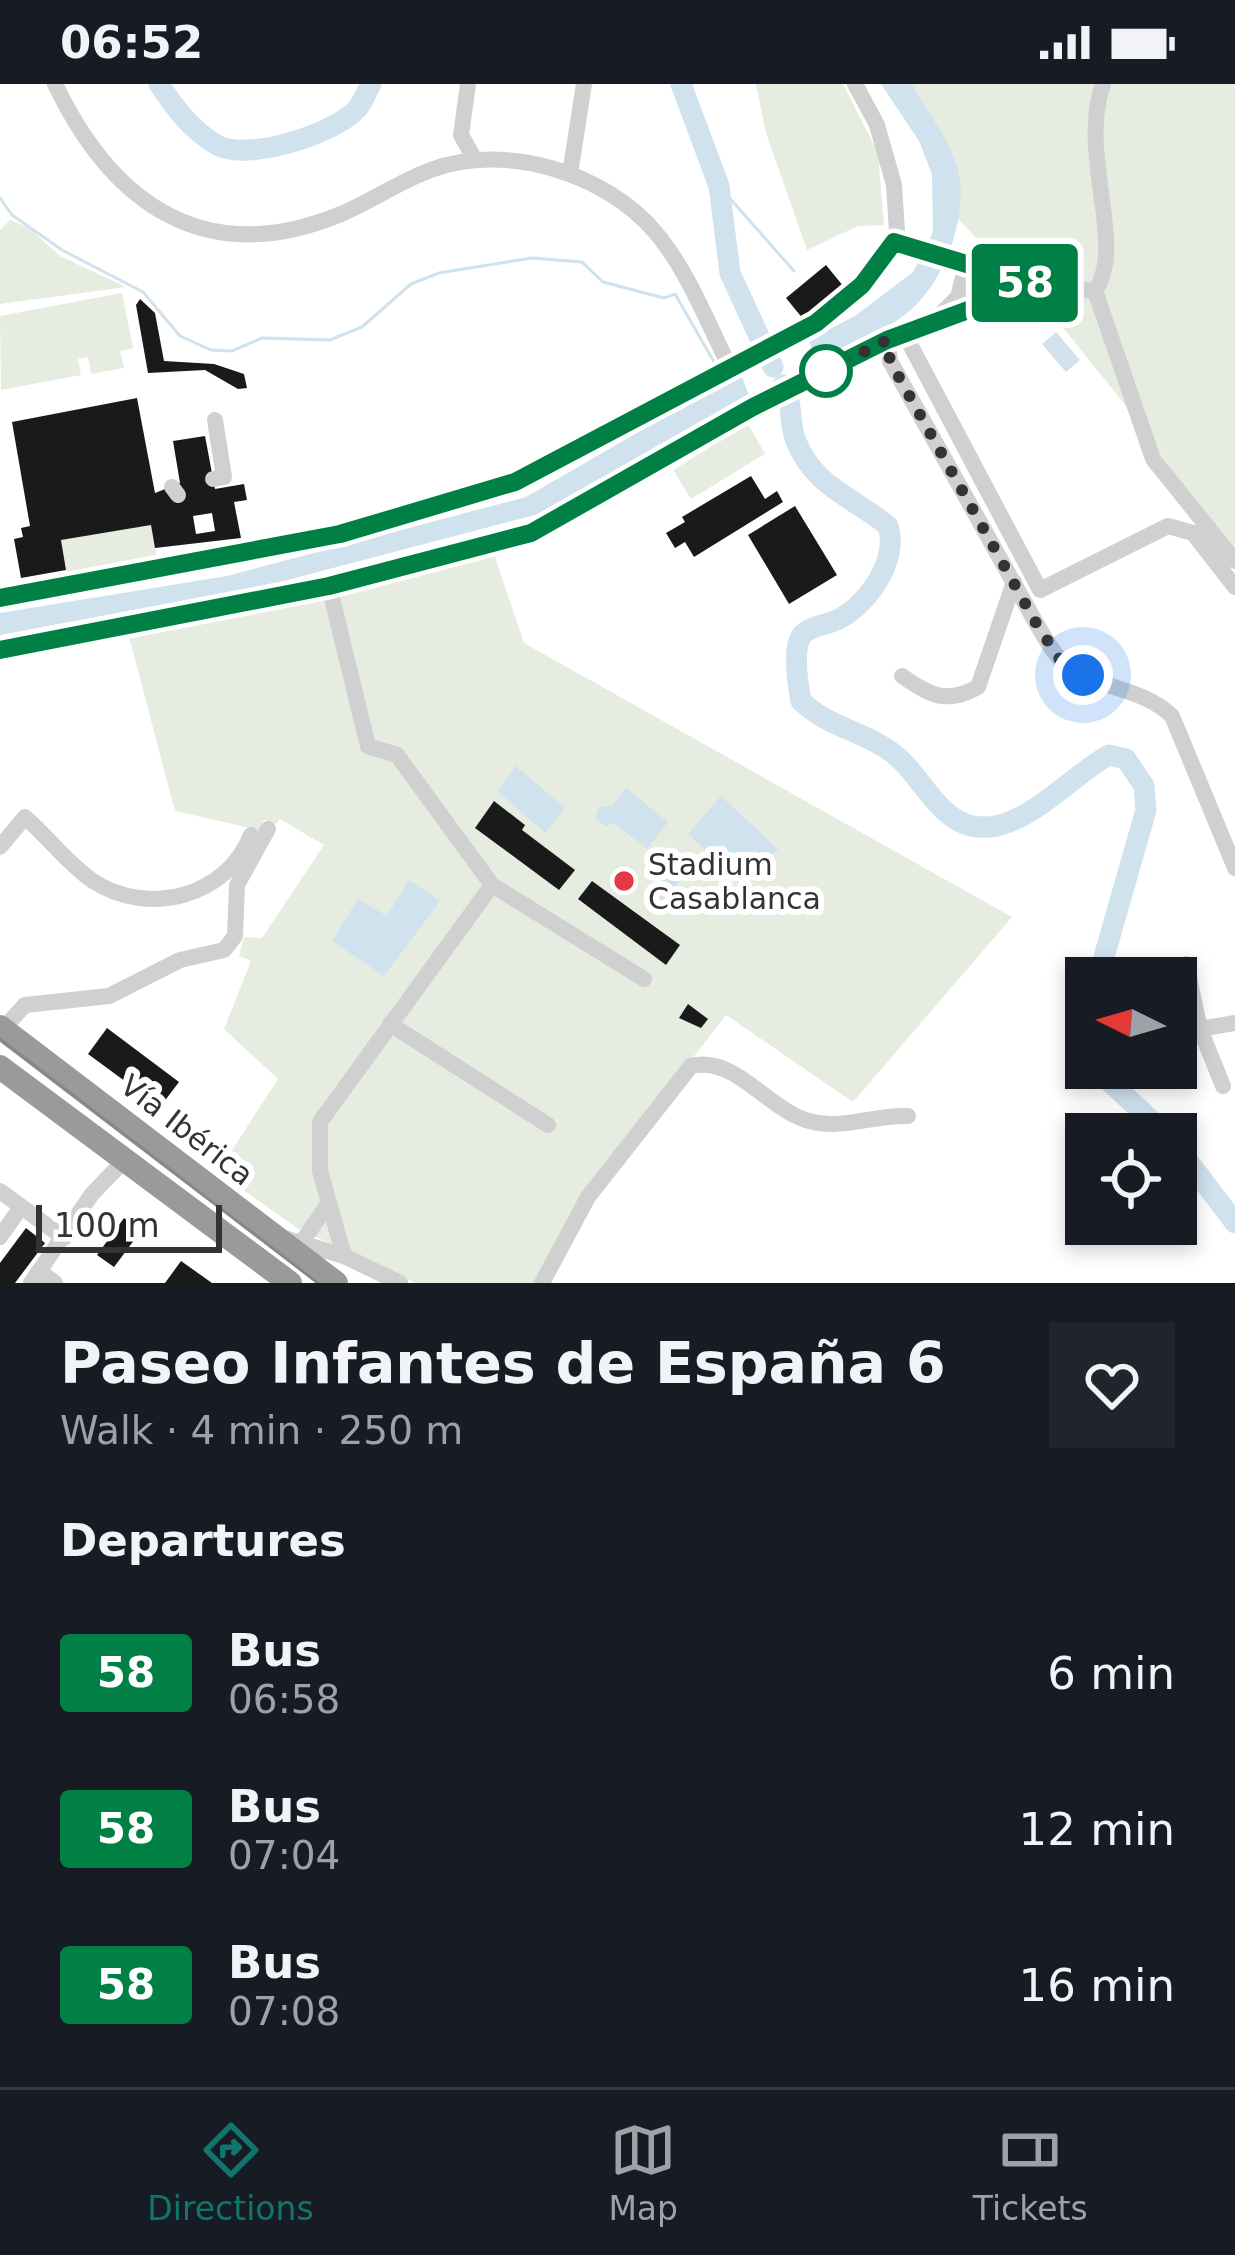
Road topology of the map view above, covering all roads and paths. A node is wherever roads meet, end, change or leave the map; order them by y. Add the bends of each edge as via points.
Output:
1 (55, 84) edge
2 (468, 84) edge
3 (584, 84) edge
4 (855, 84) edge
5 (1103, 84) edge
6 (461, 135) junction
7 (474, 158) junction
8 (454, 164) junction
9 (570, 174) junction
10 (894, 242) junction
11 (960, 263) junction
12 (1036, 285) junction
13 (1095, 291) junction
14 (927, 324) junction
15 (896, 336) junction
16 (732, 365) junction
17 (214, 420) dead end
18 (213, 478) dead end
19 (1235, 561) edge
20 (1015, 582) junction
21 (329, 586) junction
22 (1235, 587) edge
23 (0, 598) edge
24 (0, 650) edge
25 (902, 676) dead end
26 (260, 832) dead end
27 (0, 847) edge
28 (1235, 868) edge
29 (234, 878) junction
30 (492, 885) junction
31 (644, 980) dead end
32 (1197, 1015) edge
33 (1235, 1023) edge
34 (390, 1024) junction
35 (1, 1028) edge
36 (1200, 1029) junction
37 (0, 1067) edge
38 (1223, 1086) dead end
39 (908, 1116) dead end
40 (122, 1117) junction
41 (548, 1125) dead end
42 (177, 1162) junction
43 (120, 1163) junction
44 (0, 1191) edge
45 (328, 1204) junction
46 (22, 1207) junction
47 (275, 1235) junction
48 (0, 1237) edge
49 (64, 1238) junction
50 (302, 1242) junction
51 (344, 1256) junction
52 (35, 1277) edge
53 (378, 1277) edge
54 (55, 1283) edge
55 (290, 1283) edge
56 (336, 1283) edge
57 (400, 1283) edge
58 (542, 1283) edge

1 - 8 street via 101,165 146,206 213,231 278,233
2 - 6 street
3 - 9 street
4 - 10 street via 887,154
5 - 13 street via 1093,155 1108,247
6 - 7 street
6 - 8 street
7 - 8 street
7 - 9 street
9 - 16 street via 616,198 658,235
10 - 11 street
10 - 16 street via 858,290
11 - 12 street
11 - 14 street via 958,297
12 - 13 street
12 - 14 street
13 - 19 street via 1153,459
14 - 15 street
15 - 20 street via 890,361
15 - 21 street via 753,407 543,529
15 - 22 street via 1040,590 1168,526 1193,533
16 - 23 street via 478,496 289,545
17 - 18 street via 224,477
20 - 25 street via 978,687 955,700
20 - 28 street via 1061,661 1154,698 1172,716
21 - 24 street
21 - 30 street via 368,746 398,754
26 - 29 street
27 - 29 street via 25,818 95,883 141,898
29 - 35 street via 235,936 224,950 180,960 110,996 26,1005
30 - 31 street
30 - 34 street
32 - 36 street
33 - 36 street
34 - 41 street
34 - 45 street via 320,1122 317,1155
35 - 40 highway, Vía Ibérica
36 - 38 street
37 - 43 highway, Vía Ibérica
39 - 58 street via 849,1125 800,1119 723,1068 692,1066 588,1197
40 - 42 highway, Vía Ibérica
40 - 43 street
42 - 43 street via 140,1149
42 - 47 highway, Vía Ibérica
43 - 49 street
43 - 55 highway, Vía Ibérica
44 - 46 street
45 - 50 street
45 - 51 street
46 - 48 street
46 - 49 street
47 - 50 street
47 - 56 highway, Vía Ibérica
49 - 52 street
50 - 51 street
51 - 53 street
52 - 54 street
53 - 57 street

